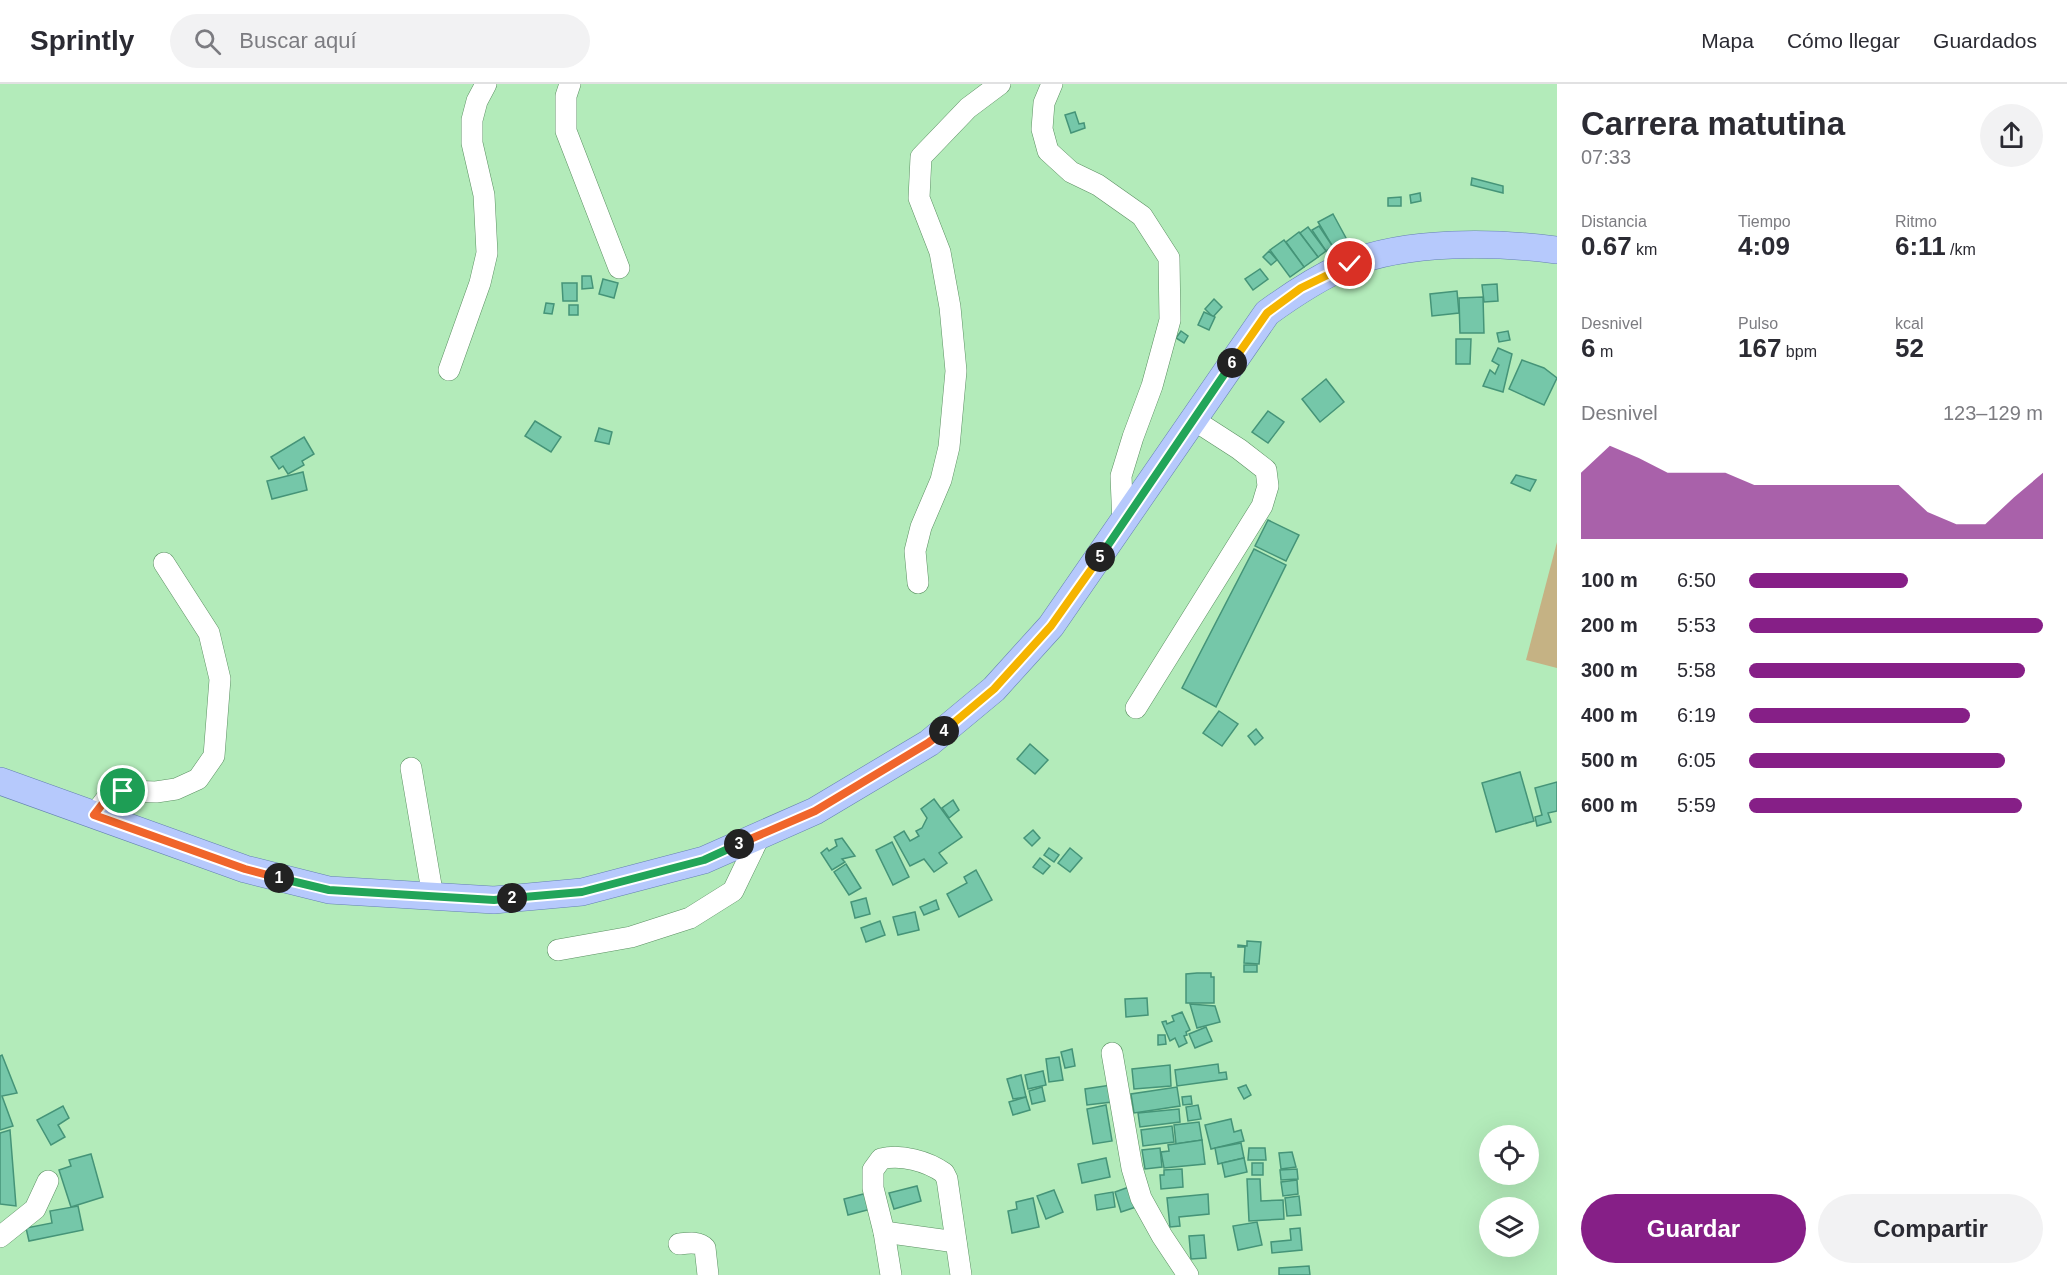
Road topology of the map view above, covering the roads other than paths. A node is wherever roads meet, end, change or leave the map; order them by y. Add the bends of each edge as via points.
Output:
1 (486, 84) edge
2 (570, 84) edge
3 (1000, 84) edge
4 (1052, 84) edge
5 (1556, 248) edge
6 (619, 268) dead end
7 (449, 370) dead end
8 (1194, 420) junction
9 (1123, 524) junction
10 (164, 563) dead end
11 (918, 583) dead end
12 (1136, 708) dead end
13 (411, 768) dead end
14 (0, 781) edge
15 (94, 815) junction
16 (760, 835) junction
17 (433, 897) junction
18 (558, 950) dead end
19 (1112, 1053) dead end
20 (48, 1181) dead end
21 (884, 1232) junction
22 (0, 1238) edge
23 (956, 1242) junction
24 (680, 1244) dead end
25 (708, 1275) edge
26 (891, 1275) edge
27 (961, 1275) edge
28 (1188, 1275) edge

1 - 7 street via 472,120 472,143 484,195 487,253
2 - 6 street via 566,131
3 - 11 street via 968,108 921,157 919,198 940,252 956,371 949,447 915,551
4 - 9 street via 1044,103 1042,129 1048,151 1071,172 1098,185 1142,216 1169,258 1170,320 1121,476
5 - 8 main road via 1458,245 1399,250 1350,264 1301,288 1267,313
8 - 9 main road
8 - 12 street via 1266,470 1268,486 1262,506
9 - 16 main road via 1051,626 994,689 928,743 815,811
10 - 15 street via 208,633 220,679 214,756 198,779 176,789 123,791 107,798
13 - 17 street
14 - 15 main road
15 - 17 main road via 245,869 329,890
16 - 17 main road via 704,860 582,892 494,900
16 - 18 street via 733,891 690,918 631,937
19 - 28 street via 1141,1198
20 - 22 street via 35,1209
21 - 23 street
21 - 23 street via 873,1188 873,1170 881,1159 894,1157 929,1165 944,1173
21 - 26 street
23 - 27 street
24 - 25 street via 696,1243 705,1248

